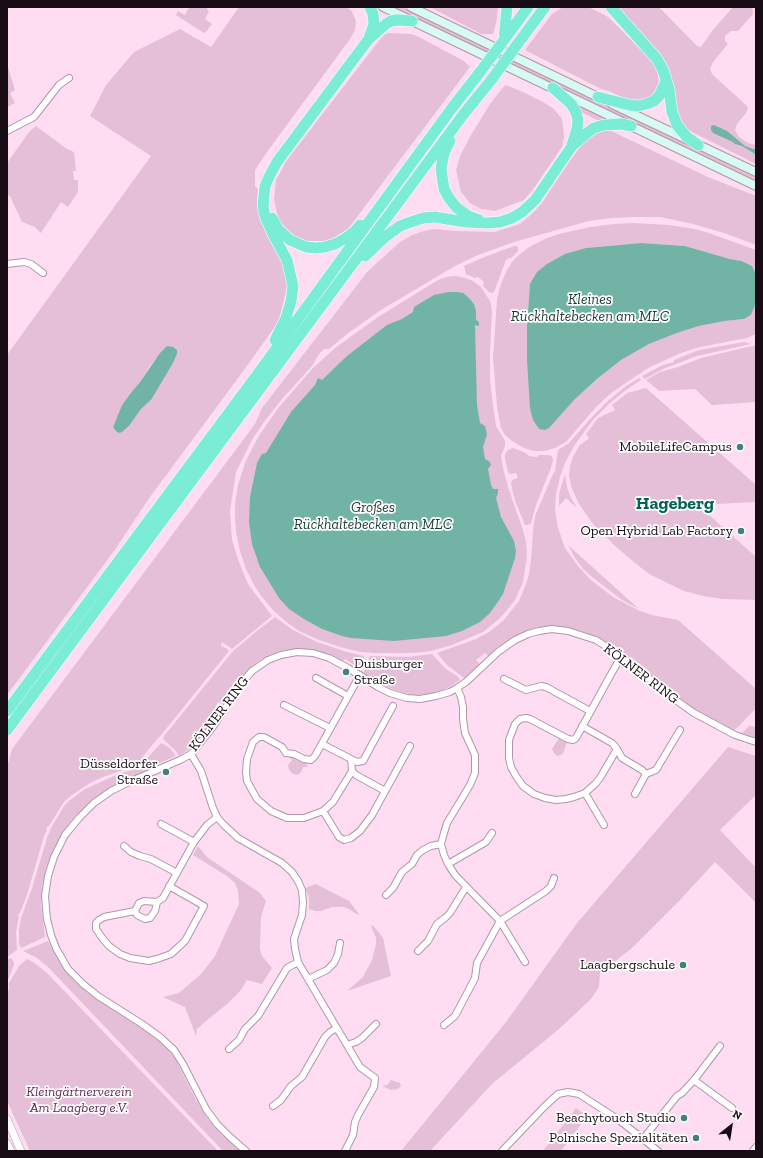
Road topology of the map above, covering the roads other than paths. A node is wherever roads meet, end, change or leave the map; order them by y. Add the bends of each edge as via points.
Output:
1 (370, 7) edge
2 (383, 7) edge
3 (411, 7) edge
4 (507, 7) edge
5 (528, 7) edge
6 (544, 7) edge
7 (552, 7) edge
8 (611, 8) edge
9 (412, 21) junction
10 (525, 33) junction
11 (368, 40) junction
12 (504, 40) junction
13 (69, 78) dead end
14 (666, 81) junction
15 (553, 88) junction
16 (598, 97) junction
17 (463, 116) junction
18 (631, 126) junction
19 (7, 131) edge
20 (698, 145) junction
21 (572, 146) junction
22 (756, 172) edge
23 (270, 175) junction
24 (756, 186) edge
25 (386, 197) junction
26 (487, 224) junction
27 (7, 264) edge
28 (43, 273) dead end
29 (335, 288) junction
30 (254, 379) junction
31 (621, 657) junction
32 (360, 675) junction
33 (316, 678) dead end
34 (504, 679) dead end
35 (457, 688) junction
36 (348, 696) junction
37 (284, 705) dead end
38 (393, 706) dead end
39 (7, 711) edge
40 (590, 712) junction
41 (19, 713) junction
42 (582, 726) junction
43 (330, 728) junction
44 (7, 730) edge
45 (680, 730) dead end
46 (7, 739) edge
47 (756, 742) edge
48 (322, 744) junction
49 (410, 746) dead end
50 (617, 749) junction
51 (191, 754) junction
52 (350, 759) junction
53 (352, 770) junction
54 (646, 774) junction
55 (385, 791) junction
56 (584, 793) junction
57 (635, 794) dead end
58 (323, 811) junction
59 (217, 817) junction
60 (161, 824) dead end
61 (604, 826) dead end
62 (492, 833) dead end
63 (194, 842) junction
64 (441, 844) junction
65 (124, 846) dead end
66 (448, 864) junction
67 (177, 873) junction
68 (554, 878) dead end
69 (169, 886) junction
70 (466, 887) junction
71 (386, 895) dead end
72 (157, 902) junction
73 (135, 911) junction
74 (500, 921) junction
75 (340, 943) dead end
76 (418, 951) dead end
77 (298, 962) junction
78 (525, 962) dead end
79 (308, 979) junction
80 (376, 1024) dead end
81 (444, 1025) dead end
82 (337, 1028) junction
83 (347, 1045) junction
84 (720, 1046) dead end
85 (229, 1048) dead end
86 (694, 1080) junction
87 (273, 1106) dead end
88 (732, 1108) dead end
89 (7, 1119) edge
90 (643, 1138) junction
91 (7, 1143) edge
92 (756, 1147) edge
93 (11, 1151) edge
94 (21, 1151) edge
95 (246, 1151) edge
96 (345, 1151) edge
97 (502, 1151) edge
98 (658, 1151) edge
99 (753, 1151) edge

1 - 11 highway via 374,24
2 - 9 main road
3 - 16 main road
4 - 12 highway
5 - 12 highway
6 - 10 highway
7 - 10 highway via 533,29
8 - 14 highway via 657,59 664,70
9 - 11 highway via 391,21
9 - 15 main road
10 - 17 highway, bridge
11 - 23 highway
12 - 25 highway, bridge
13 - 19 street via 59,85 34,117
14 - 16 highway via 654,101 638,106
14 - 20 highway via 677,125
15 - 18 main road
15 - 21 highway via 576,112 578,121
16 - 20 main road
17 - 26 highway via 444,153 441,169 444,189 456,207 468,216
17 - 29 highway
18 - 21 highway via 621,124 594,128
18 - 24 main road
20 - 22 main road
21 - 26 highway via 535,200 522,212 512,218
23 - 25 highway via 268,199 274,222 290,240 306,247 325,247 346,238 355,232
23 - 30 highway via 265,186 263,206 268,224 287,260 292,293 282,327
25 - 30 highway
26 - 29 highway via 423,218 400,226 385,237
27 - 28 street via 24,262
29 - 41 highway
30 - 39 highway
31 - 35 street, KÖLNER RING via 596,640 573,632 552,629 539,631 515,640
31 - 40 street
31 - 47 street, KÖLNER RING via 694,713 735,735
32 - 35 street, KÖLNER RING via 378,687 407,698 436,696
32 - 36 street
32 - 51 street, KÖLNER RING via 329,658 313,653 281,654 268,660 252,671 242,683
33 - 36 street
34 - 40 street via 526,690 546,687
35 - 64 street via 463,707 466,733 475,755 475,773 447,823
36 - 43 street
37 - 43 street
38 - 52 street via 363,761
40 - 42 street
41 - 44 highway
41 - 46 highway
42 - 50 street via 612,742
42 - 56 street via 576,738 572,740 523,718 515,724 509,740 509,758 516,776 523,786 534,794 556,800 574,798
43 - 48 street
45 - 54 street via 656,770
48 - 52 street
48 - 58 street via 311,760 286,753 282,747 259,737 248,752 246,765 247,781 253,793 271,811 287,818 304,818
49 - 55 street
50 - 54 street via 622,758
50 - 56 street via 600,778
51 - 59 street via 201,771
51 - 95 street, KÖLNER RING via 111,791 94,803 65,835 48,876 45,896 47,919 56,948 68,969 93,992 142,1024 174,1050 206,1109 217,1124
52 - 53 street
53 - 55 street via 356,775
53 - 58 street via 333,802
54 - 57 street
55 - 58 street via 366,823 351,838 344,840 339,837
56 - 61 street
59 - 63 street via 207,824
59 - 77 street via 238,838 282,863 298,881 303,902 302,915 294,939
60 - 63 street
62 - 66 street via 486,842
63 - 67 street
64 - 66 street
64 - 71 street via 423,850 402,872 394,888
65 - 67 street via 131,852
66 - 70 street
67 - 69 street
68 - 74 street via 546,891
69 - 72 street via 163,898
69 - 73 street via 204,906 185,941 171,954 149,961 130,958 109,946 96,929 96,923 104,917
70 - 74 street
70 - 76 street via 450,913 437,924 428,941
72 - 73 street via 139,903
72 - 73 street via 150,918 140,918
74 - 78 street
74 - 81 street via 477,962 475,978 455,1016
75 - 79 street via 334,963
77 - 79 street
77 - 85 street via 287,968 258,1016 245,1029 239,1040
79 - 82 street
80 - 83 street via 362,1038
82 - 83 street
82 - 87 street via 325,1037 302,1077
83 - 96 street via 360,1067 375,1078 374,1087 358,1115 353,1135
84 - 86 street
86 - 88 street
86 - 90 street via 677,1096
89 - 94 street
90 - 97 street via 579,1094 568,1092 558,1094
90 - 98 street
91 - 93 street
92 - 99 street

